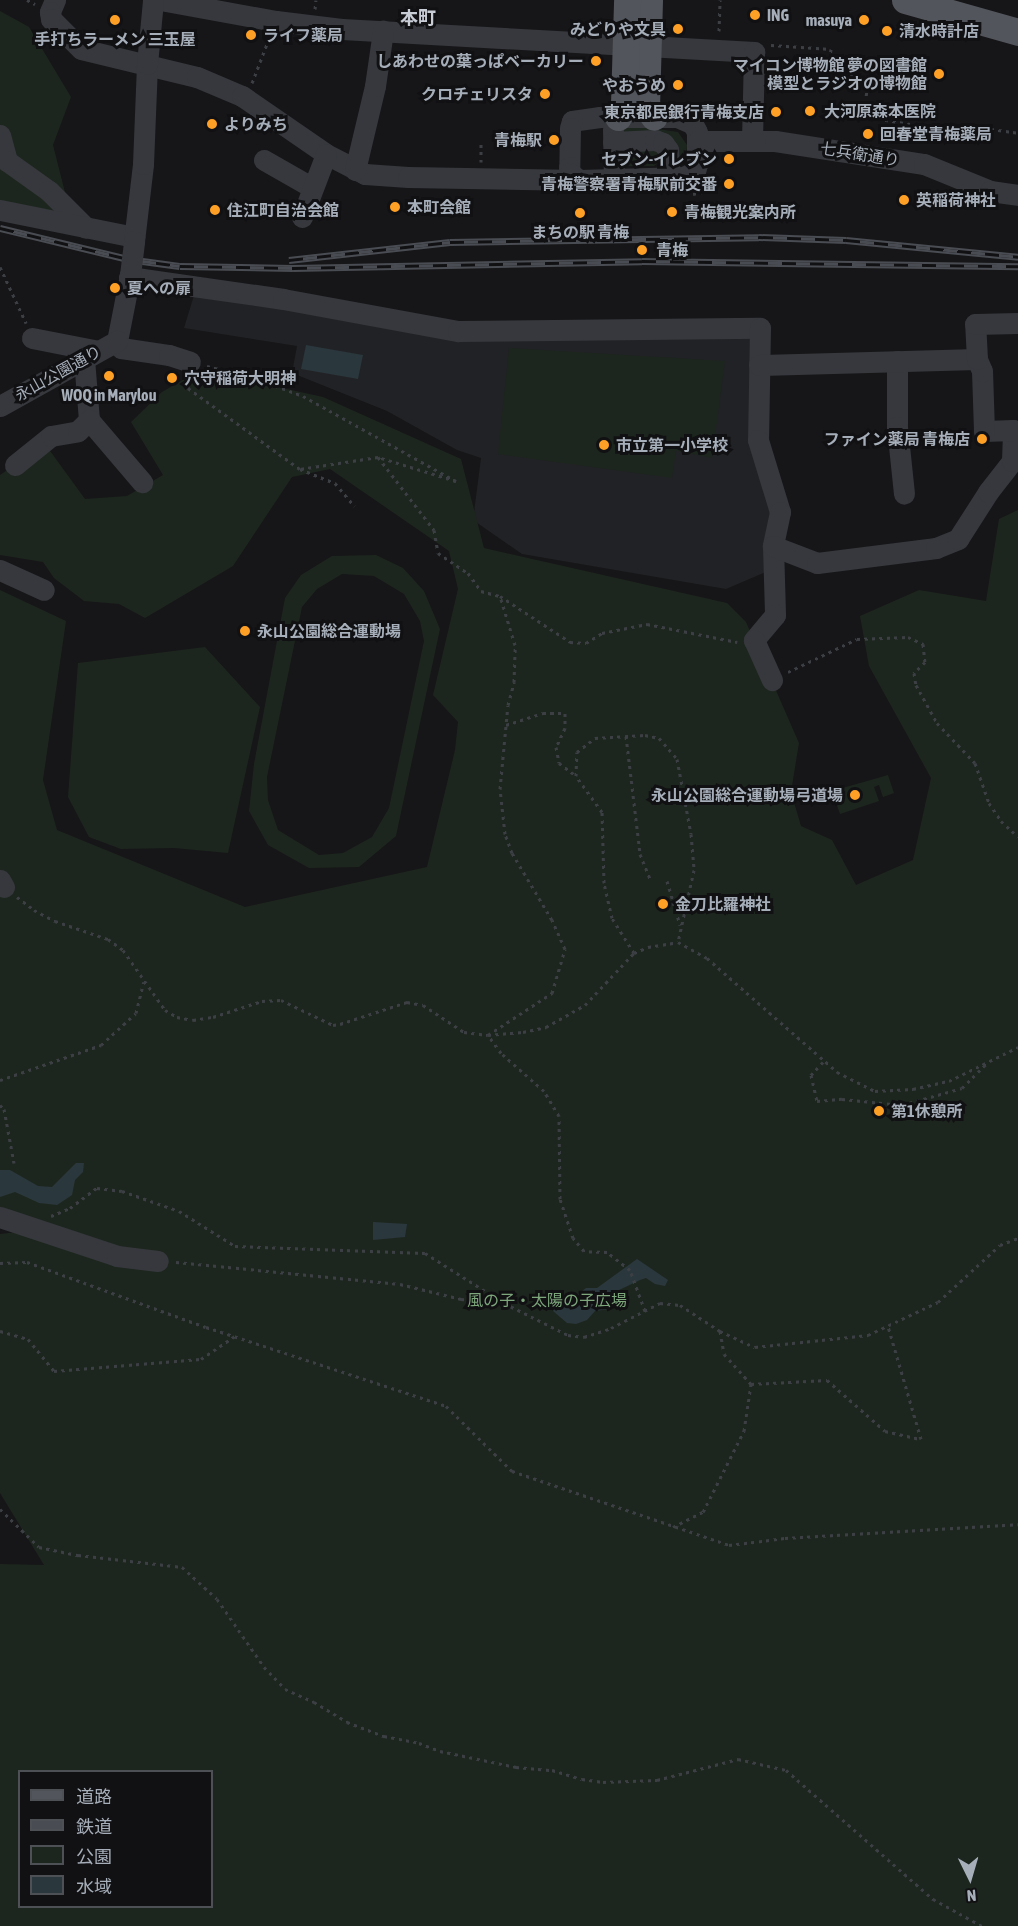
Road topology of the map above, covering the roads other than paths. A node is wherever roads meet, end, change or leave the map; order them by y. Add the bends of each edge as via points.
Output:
1 (54, 0) edge
2 (153, 0) edge
3 (160, 0) edge
4 (627, 0) edge
5 (650, 0) edge
6 (908, 0) edge
7 (383, 31) junction
8 (1018, 32) edge
9 (637, 47) junction
10 (147, 64) junction
11 (654, 117) junction
12 (615, 130) junction
13 (0, 135) edge
14 (698, 141) junction
15 (752, 141) junction
16 (326, 154) junction
17 (264, 160) dead end
18 (355, 170) junction
19 (670, 178) junction
20 (614, 179) junction
21 (579, 180) junction
22 (313, 188) junction
23 (1018, 195) edge
24 (0, 210) edge
25 (302, 217) dead end
26 (86, 228) junction
27 (134, 239) junction
28 (130, 276) junction
29 (1018, 323) edge
30 (32, 339) road end
31 (117, 341) junction
32 (91, 355) junction
33 (977, 359) junction
34 (190, 362) road end
35 (897, 362) junction
36 (759, 365) junction
37 (0, 406) edge
38 (89, 420) junction
39 (1015, 461) edge
40 (15, 465) dead end
41 (142, 482) dead end
42 (904, 494) dead end
43 (773, 546) junction
44 (0, 570) edge
45 (44, 590) dead end
46 (772, 680) road end
47 (0, 1217) edge
48 (158, 1261) road end

1 - 10 street via 51,19 81,49
2 - 10 street
3 - 7 street via 276,21
4 - 9 main road
5 - 9 main road
6 - 8 main road
7 - 9 street
7 - 18 street via 375,86
9 - 11 main road via 646,105
9 - 12 main road
9 - 15 street via 754,52
10 - 16 street via 196,77 246,99
10 - 27 street via 143,164
11 - 12 street
11 - 14 street via 677,117 693,124
12 - 19 street via 663,143 668,150
12 - 20 street
12 - 21 street via 580,117 572,121 569,167
13 - 26 street via 7,161 49,191
14 - 15 street, 七兵衛通り
14 - 19 street via 694,171
15 - 23 street, 七兵衛通り via 775,141 924,164 990,191
16 - 18 street
16 - 22 street
17 - 22 street
18 - 21 street via 398,177
19 - 20 street
20 - 21 street
22 - 25 street
24 - 26 street
26 - 27 street
27 - 28 street, bridge
28 - 31 street
28 - 36 street via 458,331 760,328
29 - 33 street via 975,324
30 - 32 street
31 - 32 street, 永山公園通り
31 - 34 street via 121,348
32 - 37 street, 永山公園通り
32 - 38 street
33 - 35 street
33 - 39 street via 982,371 984,431 1013,430
35 - 36 street
35 - 42 street via 897,427
36 - 43 street via 758,440 780,512
38 - 40 street via 78,431 51,436
38 - 41 street
39 - 43 street via 988,492 958,540 946,546 818,563
43 - 46 street via 775,615 754,640
44 - 45 street
47 - 48 street via 79,1246

